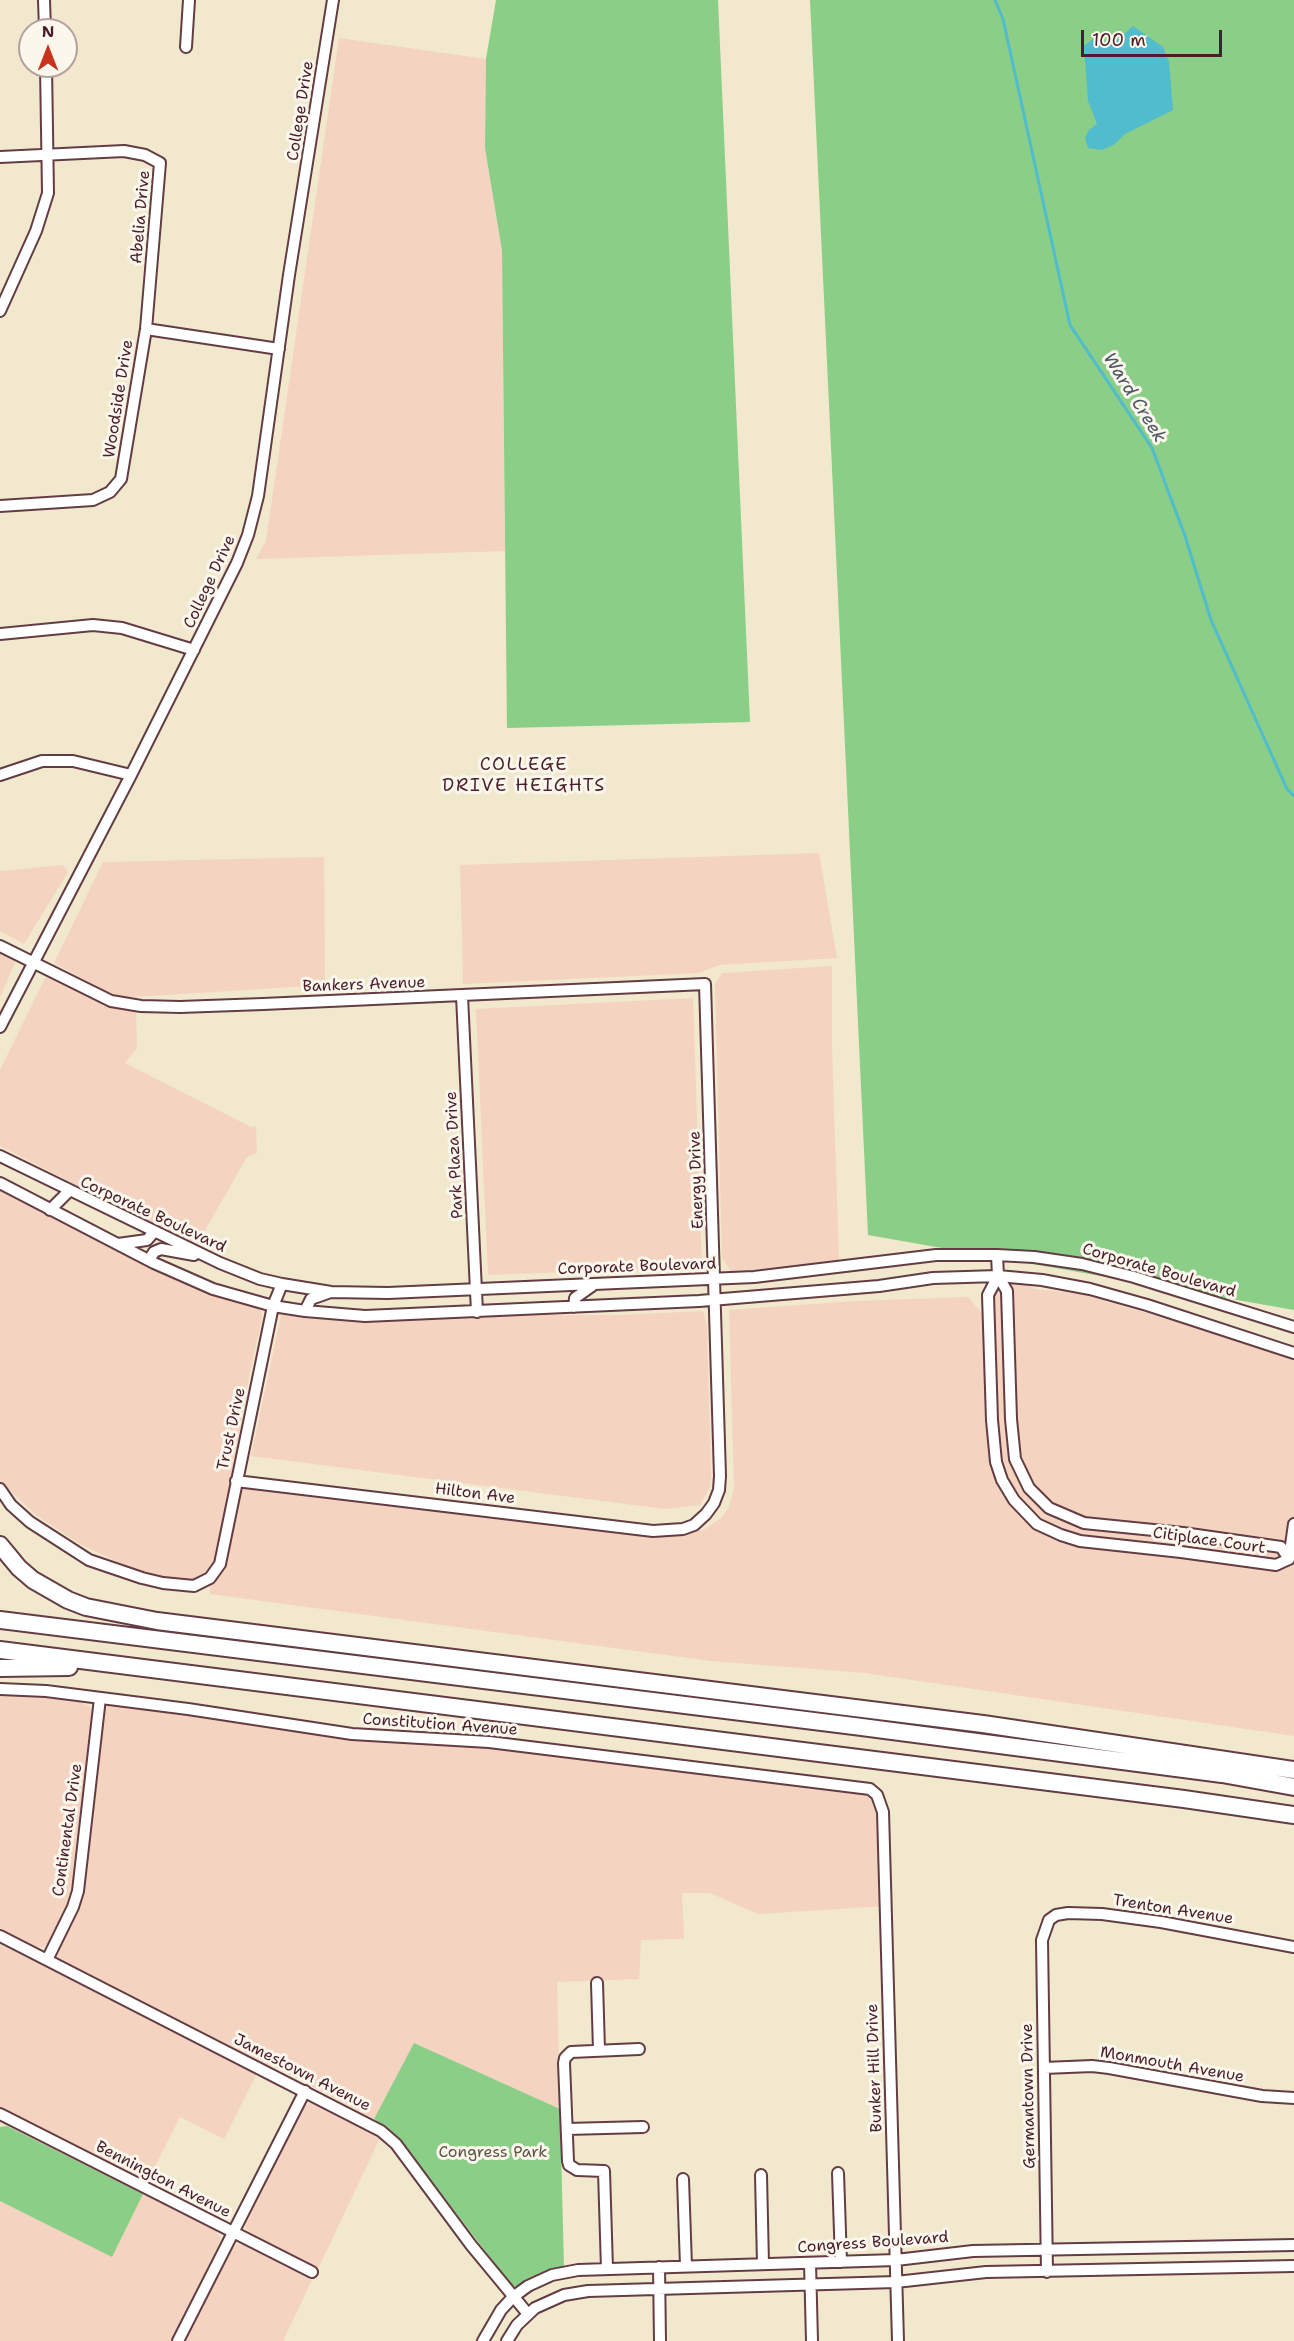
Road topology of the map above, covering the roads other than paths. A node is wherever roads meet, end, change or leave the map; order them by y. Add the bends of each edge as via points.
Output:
1 (44, 0) edge
2 (189, 0) edge
3 (333, 0) edge
4 (45, 18) edge
5 (186, 48) dead end
6 (46, 78) edge
7 (49, 153) junction
8 (0, 157) edge
9 (0, 311) edge
10 (146, 329) junction
11 (279, 349) junction
12 (0, 506) edge
13 (0, 634) edge
14 (194, 650) junction
15 (0, 775) edge
16 (131, 776) junction
17 (0, 946) edge
18 (33, 962) junction
19 (705, 984) joint
20 (462, 996) junction
21 (0, 1027) edge
22 (0, 1156) edge
23 (0, 1183) edge
24 (69, 1191) junction
25 (50, 1210) junction
26 (154, 1232) junction
27 (118, 1245) junction
28 (997, 1255) junction
29 (203, 1256) junction
30 (149, 1260) junction
31 (998, 1276) junction
32 (715, 1279) junction
33 (282, 1284) junction
34 (594, 1284) junction
35 (476, 1289) junction
36 (331, 1292) junction
37 (716, 1300) junction
38 (273, 1306) junction
39 (574, 1307) junction
40 (305, 1311) junction
41 (477, 1312) junction
42 (1294, 1327) edge
43 (1294, 1353) edge
44 (1010, 1382) junction
45 (991, 1383) junction
46 (1022, 1477) junction
47 (236, 1481) junction
48 (1006, 1487) junction
49 (0, 1489) edge
50 (706, 1514) joint
51 (1077, 1520) junction
52 (1294, 1524) edge
53 (1183, 1533) junction
54 (1072, 1539) junction
55 (0, 1545) edge
56 (1181, 1552) junction
57 (1289, 1558) junction
58 (0, 1620) edge
59 (0, 1650) edge
60 (123, 1665) junction
61 (0, 1668) edge
62 (0, 1689) edge
63 (100, 1698) junction
64 (1294, 1770) edge
65 (1294, 1787) edge
66 (877, 1795) joint
67 (1294, 1815) edge
68 (1049, 1920) joint
69 (0, 1936) edge
70 (1294, 1947) edge
71 (47, 1960) junction
72 (597, 1983) dead end
73 (639, 2049) dead end
74 (599, 2050) junction
75 (1044, 2068) junction
76 (305, 2091) junction
77 (1294, 2098) edge
78 (0, 2114) edge
79 (643, 2127) dead end
80 (567, 2129) junction
81 (838, 2173) dead end
82 (761, 2175) dead end
83 (682, 2179) dead end
84 (233, 2232) junction
85 (1294, 2245) edge
86 (1223, 2247) junction
87 (1047, 2250) junction
88 (896, 2260) junction
89 (841, 2262) junction
90 (810, 2263) junction
91 (763, 2264) junction
92 (686, 2266) junction
93 (1294, 2266) edge
94 (659, 2267) junction
95 (1224, 2268) junction
96 (607, 2269) junction
97 (312, 2272) dead end
98 (1047, 2272) junction
99 (896, 2282) junction
100 (811, 2285) junction
101 (661, 2289) junction
102 (513, 2297) junction
103 (528, 2314) junction
104 (178, 2341) edge
105 (483, 2341) edge
106 (507, 2341) edge
107 (660, 2341) edge
108 (812, 2341) edge
109 (898, 2341) edge

1 - 4 street
2 - 5 street
3 - 11 street, College Drive
6 - 7 street
7 - 8 street, Abelia Drive
7 - 9 street via 48,193 36,231
7 - 10 street, Abelia Drive via 124,151 160,163
10 - 11 street, Woodside Drive
10 - 12 street, Woodside Drive via 121,479 110,492 93,500
11 - 14 street, College Drive via 258,496 248,535
13 - 14 street via 93,625 122,628
14 - 16 street, College Drive
15 - 16 street via 42,761 73,761
16 - 18 street, College Drive
17 - 18 street, Bankers Avenue
18 - 20 street, Bankers Avenue via 111,1001 141,1006
18 - 21 street, College Drive
19 - 20 street, Bankers Avenue
19 - 32 street, Energy Drive
20 - 35 street, Park Plaza Drive
22 - 24 street, Corporate Boulevard
23 - 25 street
24 - 25 street
24 - 26 street, Corporate Boulevard
25 - 27 street
26 - 27 street via 147,1240
26 - 29 street, Corporate Boulevard
27 - 30 street
28 - 31 street, Citiplace Court
28 - 32 street, Corporate Boulevard via 936,1256
28 - 42 street, Corporate Boulevard via 1092,1266
29 - 30 street via 161,1249
29 - 33 street, Corporate Boulevard
30 - 38 street via 213,1289
31 - 37 street via 933,1278
31 - 43 street via 1090,1288
31 - 44 street, Citiplace Court via 1007,1291
31 - 45 street, Citiplace Court via 988,1295
32 - 34 street, Corporate Boulevard
32 - 37 street, Energy Drive
33 - 36 street, Corporate Boulevard
33 - 38 street, Trust Drive
34 - 35 street, Corporate Boulevard
34 - 39 street via 575,1298
35 - 36 street, Corporate Boulevard
35 - 41 street, Park Plaza Drive
36 - 40 street via 311,1299
37 - 39 street
37 - 50 street, Energy Drive via 720,1476 719,1490
38 - 40 street
38 - 47 street, Trust Drive
39 - 41 street
40 - 41 street via 365,1316
44 - 45 street
44 - 46 street, Citiplace Court via 1015,1459
45 - 48 street, Citiplace Court via 996,1462
46 - 48 street
46 - 51 street, Citiplace Court via 1048,1508
47 - 49 street, Trust Drive via 220,1564 210,1578 194,1586 142,1578 89,1560 30,1522
47 - 50 street, Hilton Ave via 653,1530 683,1529
48 - 54 street, Citiplace Court via 1037,1524
51 - 53 street, Citiplace Court
51 - 54 street
52 - 57 street
53 - 56 street
53 - 57 street, Citiplace Court via 1281,1547
54 - 56 street, Citiplace Court
55 - 64 highway via 33,1580 68,1600 157,1621 983,1724
56 - 57 street, Citiplace Court via 1276,1565
58 - 65 highway via 866,1728 1222,1774
59 - 60 highway
60 - 61 highway
60 - 67 highway
62 - 63 street, Constitution Avenue
63 - 66 street, Constitution Avenue via 352,1734 489,1742 858,1786
63 - 71 street, Continental Drive via 79,1889
66 - 88 street, Bunker Hill Drive via 883,1812
68 - 70 street, Trenton Avenue via 1068,1913 1102,1914
68 - 75 street, Germantown Drive via 1042,1940
69 - 71 street, Jamestown Avenue
71 - 76 street, Jamestown Avenue
72 - 74 street
73 - 74 street
74 - 80 street via 571,2052 565,2058
75 - 77 street, Monmouth Avenue via 1109,2068 1262,2096
75 - 87 street, Germantown Drive
76 - 84 street
76 - 102 street, Jamestown Avenue via 373,2125 391,2139
78 - 84 street, Bennington Avenue
79 - 80 street
80 - 96 street via 569,2165 577,2170 604,2171
81 - 89 street
82 - 91 street
83 - 92 street
84 - 97 street, Bennington Avenue
84 - 104 street
85 - 86 street, Congress Boulevard
86 - 87 street, Congress Boulevard
86 - 95 street
87 - 88 street, Congress Boulevard via 973,2251
87 - 98 street, Germantown Drive
88 - 89 street, Congress Boulevard
88 - 99 street, Bunker Hill Drive
89 - 90 street, Congress Boulevard
90 - 91 street, Congress Boulevard
90 - 100 street
91 - 92 street, Congress Boulevard
92 - 94 street, Congress Boulevard
93 - 95 street
94 - 96 street, Congress Boulevard
94 - 101 street
95 - 98 street
96 - 102 street, Congress Boulevard via 552,2275
98 - 99 street via 986,2272
99 - 100 street
99 - 109 street, Bunker Hill Drive
100 - 101 street
100 - 108 street
101 - 103 street via 574,2292 545,2302
101 - 107 street
102 - 103 street, Jamestown Avenue
102 - 105 street, Congress Boulevard
103 - 106 street

